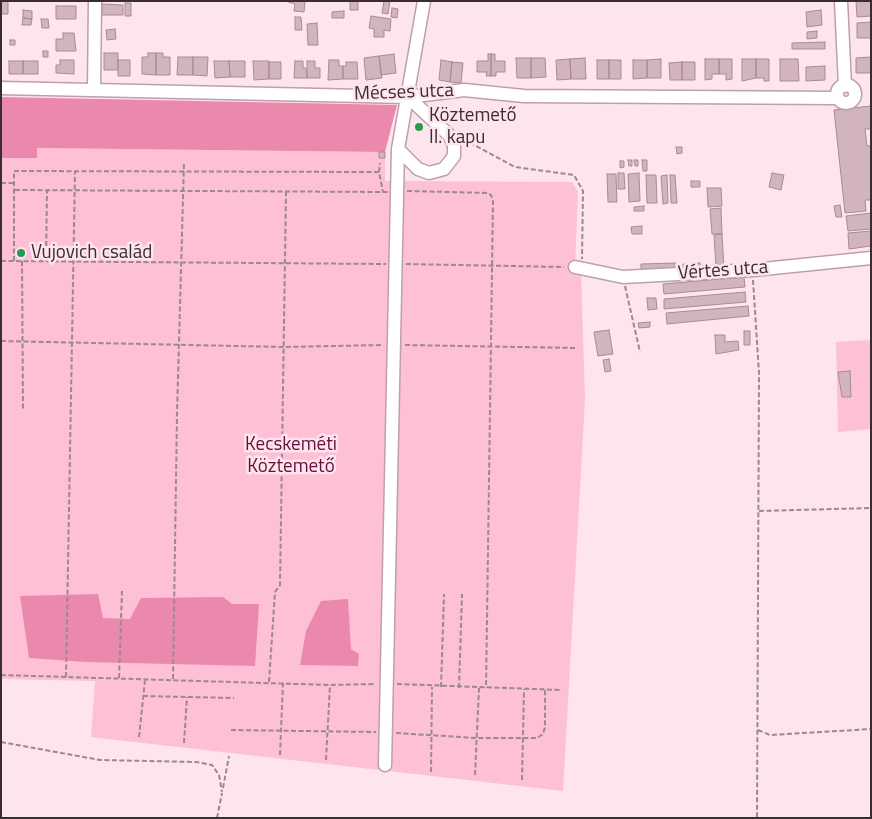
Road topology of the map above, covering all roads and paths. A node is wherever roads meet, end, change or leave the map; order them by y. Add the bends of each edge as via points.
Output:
1 (95, 1) edge
2 (424, 1) edge
3 (841, 1) edge
4 (1, 88) edge
5 (94, 89) junction
6 (408, 97) junction
7 (449, 135) junction
8 (398, 149) junction
9 (184, 162) dead end
10 (380, 163) dead end
11 (75, 172) junction
12 (184, 172) junction
13 (380, 172) junction
14 (1, 183) edge
15 (15, 183) junction
16 (397, 185) junction
17 (15, 190) junction
18 (75, 190) junction
19 (47, 191) junction
20 (182, 191) junction
21 (286, 191) junction
22 (384, 192) junction
23 (871, 258) edge
24 (1, 261) edge
25 (14, 261) junction
26 (22, 261) junction
27 (46, 262) junction
28 (73, 263) junction
29 (180, 263) junction
30 (395, 264) junction
31 (286, 265) junction
32 (493, 267) junction
33 (576, 267) junction
34 (753, 270) junction
35 (623, 277) junction
36 (1, 341) edge
37 (21, 341) junction
38 (72, 343) junction
39 (178, 344) junction
40 (393, 345) junction
41 (284, 346) junction
42 (492, 346) junction
43 (577, 348) dead end
44 (640, 352) dead end
45 (23, 410) dead end
46 (871, 508) edge
47 (759, 511) junction
48 (122, 591) dead end
49 (444, 594) dead end
50 (462, 594) dead end
51 (1, 675) edge
52 (66, 677) junction
53 (119, 679) junction
54 (146, 679) junction
55 (173, 680) junction
56 (270, 682) junction
57 (282, 683) junction
58 (388, 683) junction
59 (330, 685) junction
60 (432, 686) junction
61 (441, 687) junction
62 (459, 688) junction
63 (478, 688) junction
64 (486, 688) junction
65 (524, 689) junction
66 (545, 689) junction
67 (562, 690) dead end
68 (143, 696) junction
69 (188, 697) junction
70 (234, 698) dead end
71 (871, 729) edge
72 (231, 730) dead end
73 (281, 730) junction
74 (758, 730) junction
75 (328, 732) junction
76 (386, 732) junction
77 (431, 735) junction
78 (139, 737) dead end
79 (476, 738) junction
80 (524, 739) junction
81 (1, 742) edge
82 (184, 743) dead end
83 (280, 755) dead end
84 (229, 756) dead end
85 (326, 760) dead end
86 (385, 765) dead end
87 (431, 772) dead end
88 (475, 775) dead end
89 (522, 780) dead end
90 (222, 792) junction
91 (217, 818) edge
92 (757, 818) edge

1 - 5 street
2 - 6 street
3 - 6 street, Mécses utca via 845,86 837,91 838,98 524,96 464,90
4 - 5 street, Mécses utca
5 - 6 street, Mécses utca
6 - 7 street
6 - 8 street
7 - 8 street via 454,145 454,156 439,172 423,171
7 - 33 path via 486,150 515,167 574,175 583,191 582,260
8 - 16 street
9 - 12 path
10 - 13 path
11 - 12 path
11 - 15 path via 14,171
11 - 18 path
12 - 13 path
12 - 20 path
13 - 22 path
14 - 15 path
15 - 17 path
16 - 22 path
16 - 30 street
16 - 32 path via 491,194 494,210
17 - 19 path
17 - 25 path
18 - 19 path
18 - 20 path
18 - 28 path
19 - 27 path
20 - 21 path
20 - 29 path
21 - 22 path
21 - 31 path
23 - 34 street, Vértes utca
24 - 25 path
25 - 26 path
26 - 27 path
26 - 37 path
27 - 28 path
28 - 29 path
28 - 38 path
29 - 31 path
29 - 39 path
30 - 31 path
30 - 32 path
30 - 40 street
31 - 41 path
32 - 33 path
32 - 42 path
33 - 35 street, Vértes utca
34 - 35 street, Vértes utca
34 - 47 path via 760,373
35 - 44 path
36 - 37 path
37 - 38 path
37 - 45 path
38 - 39 path
38 - 52 path
39 - 41 path
39 - 55 path
40 - 41 path
40 - 42 path
40 - 58 street
41 - 56 path via 280,585 275,592
42 - 43 path
42 - 64 path
46 - 47 path
47 - 74 path
48 - 53 path
49 - 61 path
50 - 62 path
51 - 52 path
52 - 53 path
53 - 54 path
54 - 55 path
54 - 68 path
55 - 56 path
56 - 57 path
57 - 59 path
57 - 73 path
58 - 59 path
58 - 60 path
58 - 76 street
59 - 75 path
60 - 61 path
60 - 77 path
61 - 62 path
62 - 63 path
63 - 64 path
63 - 79 path
64 - 65 path
65 - 66 path
65 - 80 path
66 - 67 path
66 - 80 path via 543,734
68 - 69 path
68 - 78 path
69 - 70 path
69 - 82 path
71 - 74 path via 770,735
72 - 73 path
73 - 75 path
73 - 83 path
74 - 92 path
75 - 76 path
75 - 85 path
76 - 77 path
76 - 86 street
77 - 79 path
77 - 87 path
79 - 80 path
79 - 88 path
80 - 89 path
81 - 90 path via 100,760 212,765 219,775
84 - 90 path
90 - 91 path

